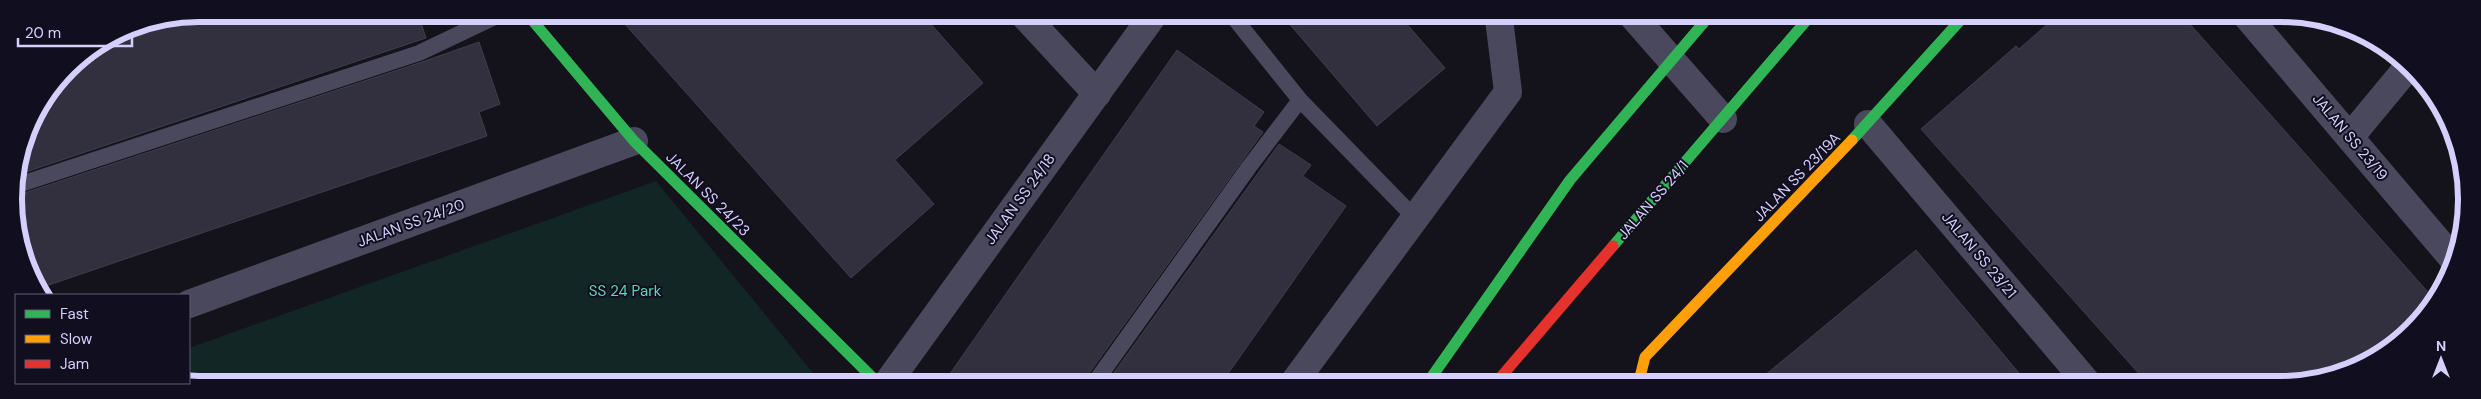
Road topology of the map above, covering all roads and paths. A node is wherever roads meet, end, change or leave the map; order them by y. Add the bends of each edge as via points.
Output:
1 (484, 22) edge
2 (534, 22) edge
3 (1030, 22) edge
4 (1148, 22) edge
5 (1237, 22) edge
6 (1499, 22) edge
7 (1638, 22) edge
8 (1704, 22) edge
9 (1805, 22) edge
10 (1959, 22) edge
11 (2252, 22) edge
12 (1672, 60) junction
13 (2404, 72) edge
14 (1097, 94) junction
15 (1300, 100) junction
16 (1723, 119) junction
17 (1868, 124) junction
18 (2350, 137) junction
19 (634, 141) junction
20 (23, 183) edge
21 (1415, 218) junction
22 (2450, 253) edge
23 (190, 304) edge
24 (871, 376) edge
25 (893, 376) edge
26 (1099, 376) edge
27 (1299, 376) edge
28 (1432, 376) edge
29 (1505, 376) edge
30 (1640, 376) edge
31 (2081, 376) edge

1 - 20 lane via 419,53
2 - 19 street, JALAN SS 24/23
3 - 14 street
4 - 14 street, JALAN SS 24/18
5 - 15 lane
6 - 21 street via 1508,92
7 - 12 street
8 - 12 street
9 - 16 street, JALAN SS 24/1
10 - 17 street, JALAN SS 23/19A
11 - 18 street, JALAN SS 23/19
12 - 16 street
12 - 28 street via 1570,180
13 - 18 street
14 - 25 street, JALAN SS 24/18
15 - 21 lane
15 - 26 lane
16 - 29 street, JALAN SS 24/1
17 - 30 street, JALAN SS 23/19A via 1645,357
17 - 31 street, JALAN SS 23/21
18 - 22 street, JALAN SS 23/19
19 - 23 street, JALAN SS 24/20
19 - 24 street, JALAN SS 24/23
21 - 27 street

